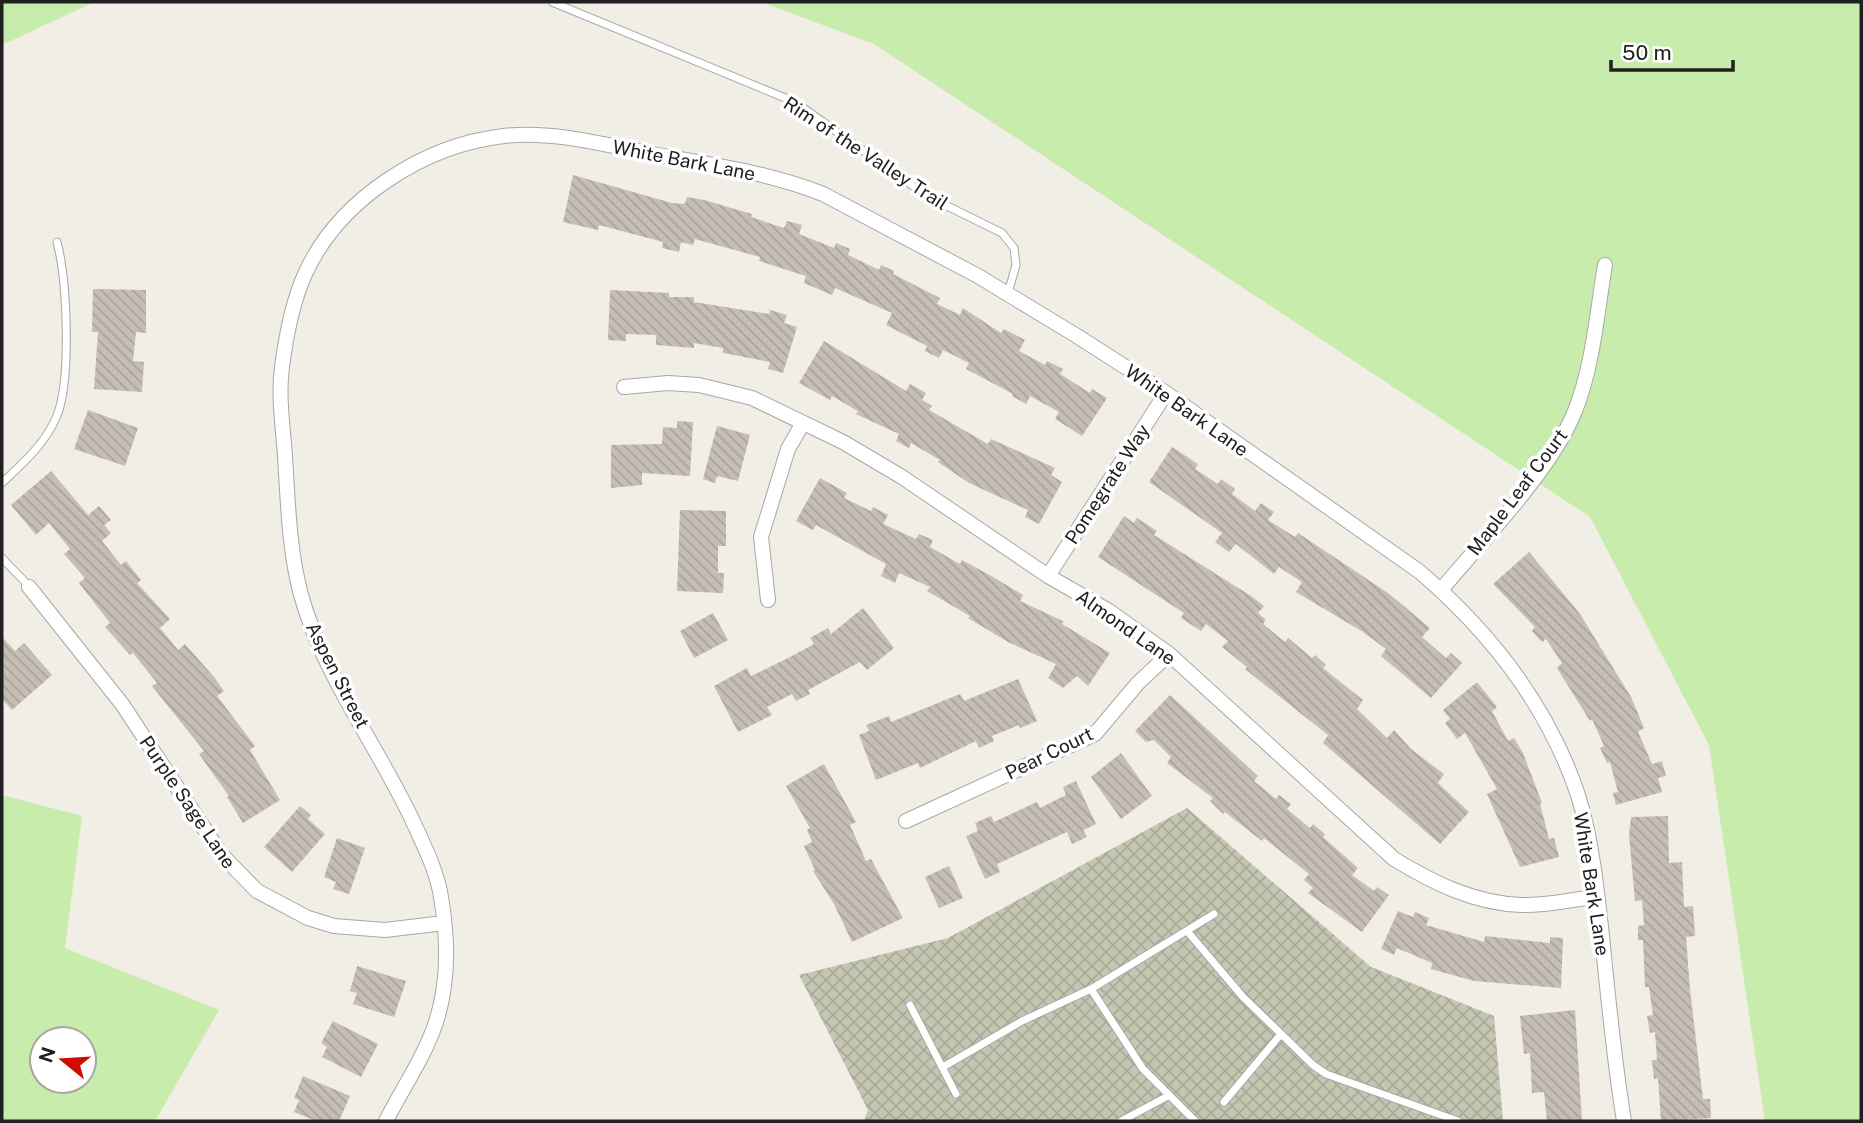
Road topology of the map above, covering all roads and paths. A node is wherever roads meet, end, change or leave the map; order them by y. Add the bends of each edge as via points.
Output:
1 (552, 2) edge
2 (374, 190) joint
3 (57, 242) dead end
4 (1605, 265) dead end
5 (1008, 293) junction
6 (624, 387) dead end
7 (1166, 393) junction
8 (803, 423) junction
9 (2, 483) edge
10 (2, 558) edge
11 (1048, 576) junction
12 (29, 587) joint
13 (1441, 590) junction
14 (768, 600) dead end
15 (1169, 654) junction
16 (906, 821) dead end
17 (1597, 897) junction
18 (1214, 914) dead end
19 (444, 923) junction
20 (1187, 931) junction
21 (1091, 989) junction
22 (910, 1005) dead end
23 (1281, 1034) junction
24 (943, 1067) junction
25 (956, 1094) dead end
26 (1168, 1096) junction
27 (1224, 1102) dead end
28 (386, 1121) edge
29 (1121, 1121) edge
30 (1195, 1121) edge
31 (1458, 1121) edge
32 (1625, 1121) edge

1 - 5 lane, Rim of the Valley Trail via 795,102 927,196 1002,233 1014,248 1016,265
2 - 5 street, White Bark Lane via 428,157 471,142 508,135 561,137 795,183 824,194
2 - 19 street, Aspen Street via 317,252 289,324 281,394 292,554 315,635 435,871
3 - 9 lane via 64,274 63,394 46,438
4 - 13 street, Maple Leaf Court via 1584,386 1574,414 1520,495
5 - 7 street, White Bark Lane
6 - 8 street, Almond Lane via 699,385 752,397
7 - 11 street, Pomegrate Way
7 - 13 street, White Bark Lane
8 - 11 street, Almond Lane via 902,477
8 - 14 street via 788,449 761,537
10 - 12 lane
11 - 15 street, Almond Lane via 1109,611
12 - 19 street, Purple Sage Lane via 122,705 221,855 257,891 334,926 385,930
13 - 17 street, White Bark Lane via 1506,660 1548,724 1577,794
15 - 16 street, Pear Court via 1095,734
15 - 17 street, Almond Lane via 1394,859 1435,884 1474,898 1522,905
17 - 32 street, White Bark Lane
18 - 20 lane
19 - 28 street, Aspen Street via 445,971 435,1024
20 - 21 lane
20 - 23 lane via 1224,977
21 - 24 lane via 1022,1021
21 - 26 lane via 1143,1069
22 - 24 lane
23 - 27 lane
23 - 31 lane via 1326,1074
24 - 25 lane
26 - 29 lane
26 - 30 lane

